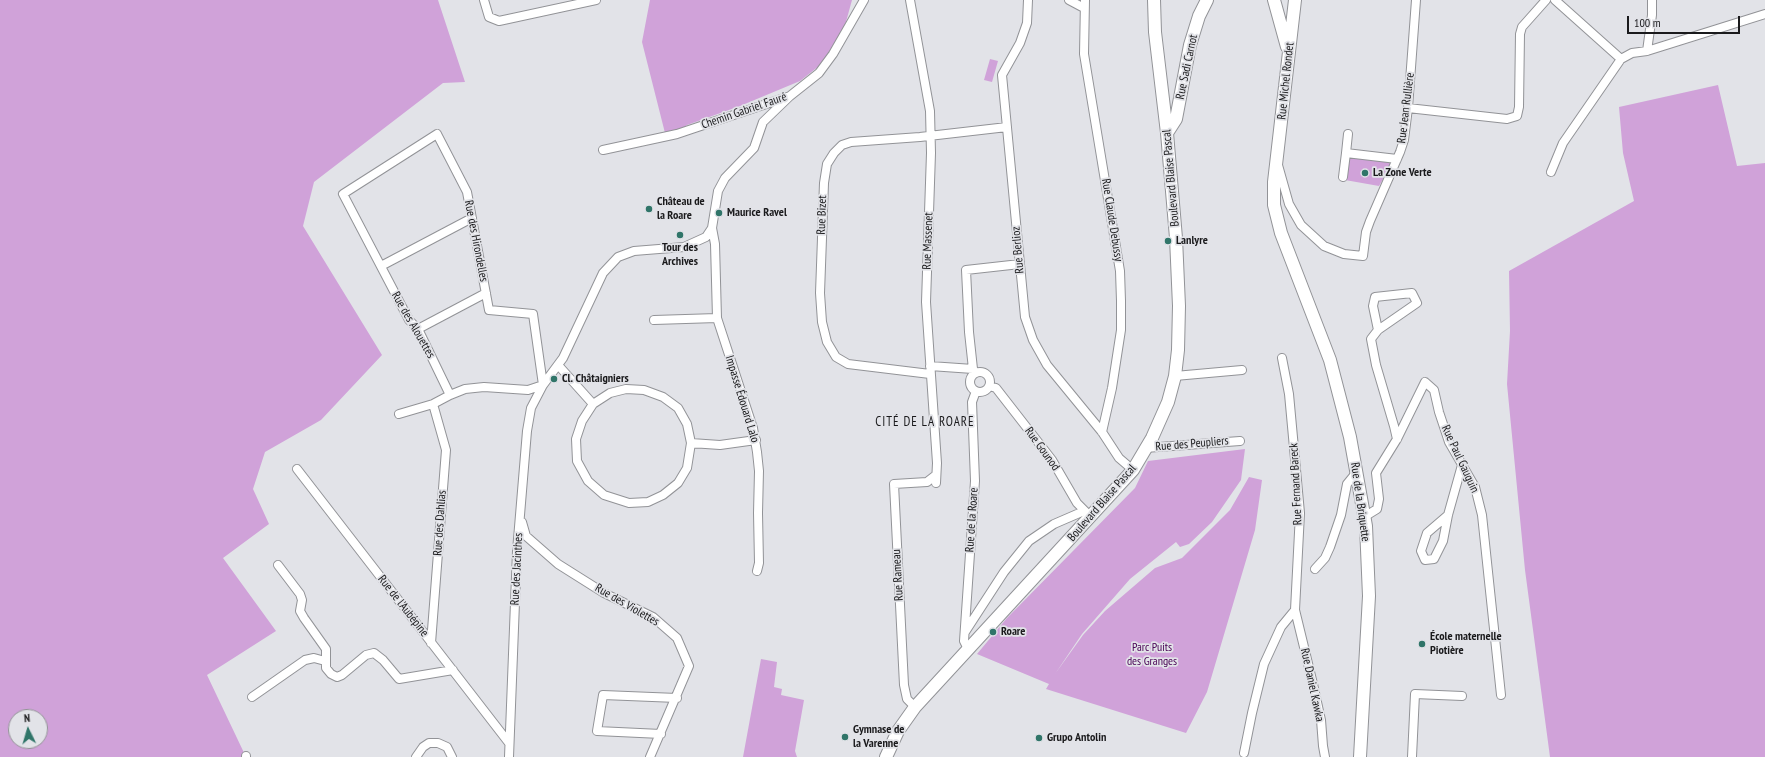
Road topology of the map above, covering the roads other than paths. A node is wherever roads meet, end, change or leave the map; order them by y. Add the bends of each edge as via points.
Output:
1 (484, 0) edge
2 (596, 0) edge
3 (864, 0) edge
4 (910, 0) edge
5 (1028, 0) edge
6 (1069, 0) edge
7 (1154, 0) edge
8 (1207, 0) edge
9 (1274, 0) edge
10 (1295, 0) edge
11 (1416, 0) edge
12 (1546, 0) edge
13 (1555, 0) edge
14 (1652, 0) edge
15 (1085, 4) edge
16 (1765, 14) edge
17 (1647, 51) junction
18 (1289, 54) junction
19 (1621, 59) junction
20 (790, 96) junction
21 (1408, 108) junction
22 (1006, 126) junction
23 (1167, 133) junction
24 (1348, 134) dead end
25 (931, 135) junction
26 (603, 150) dead end
27 (1346, 153) junction
28 (1397, 159) junction
29 (1277, 162) junction
30 (1551, 172) dead end
31 (1343, 177) dead end
32 (343, 194) joint
33 (472, 218) junction
34 (712, 228) junction
35 (1020, 264) junction
36 (381, 266) junction
37 (1299, 278) joint
38 (486, 293) junction
39 (718, 318) junction
40 (654, 320) dead end
41 (418, 329) junction
42 (1378, 330) junction
43 (1282, 358) dead end
44 (558, 365) junction
45 (930, 370) junction
46 (1242, 370) dead end
47 (975, 371) junction
48 (1175, 376) junction
49 (543, 385) junction
50 (989, 386) junction
51 (976, 391) junction
52 (450, 395) junction
53 (433, 404) junction
54 (593, 404) junction
55 (399, 414) dead end
56 (1102, 432) junction
57 (1397, 439) junction
58 (756, 440) junction
59 (1240, 440) dead end
60 (690, 443) junction
61 (1145, 448) junction
62 (1462, 465) junction
63 (297, 470) dead end
64 (1133, 470) junction
65 (1356, 473) junction
66 (936, 475) junction
67 (936, 483) dead end
68 (1087, 513) junction
69 (1448, 515) junction
70 (1364, 517) junction
71 (520, 518) junction
72 (278, 565) dead end
73 (1315, 569) dead end
74 (757, 571) dead end
75 (1295, 612) junction
76 (964, 632) junction
77 (431, 643) junction
78 (968, 649) junction
79 (325, 661) junction
80 (453, 670) junction
81 (1501, 695) dead end
82 (1462, 696) dead end
83 (252, 697) dead end
84 (676, 698) junction
85 (915, 707) junction
86 (661, 734) junction
87 (509, 743) junction
88 (1244, 753) dead end
89 (416, 757) edge
90 (452, 757) edge
91 (509, 757) edge
92 (650, 757) edge
93 (886, 757) edge
94 (1325, 757) edge
95 (1360, 757) edge
96 (1412, 757) edge

1 - 2 street via 489,17 499,21
3 - 20 street, Chemin Gabriel Fauré via 819,73
4 - 25 street, Rue Massenet via 930,111
5 - 22 street, Rue Berlioz via 1027,23 1020,43 1002,75
6 - 15 street, Rue Claude Debussy
7 - 23 main road, Boulevard Blaise Pascal via 1155,32
8 - 23 main road, Rue Sadi Carnot via 1190,45 1176,119
9 - 18 main road
10 - 18 main road, Rue Michel Rondet
11 - 21 street, Rue Jean Rullière
12 - 21 street via 1522,27 1520,34 1517,116 1507,119
13 - 19 street
14 - 17 street
15 - 56 street, Rue Claude Debussy via 1084,54 1120,271 1121,330
16 - 17 street
17 - 19 street via 1632,53
18 - 29 main road, Rue Michel Rondet
19 - 30 street via 1564,142
20 - 26 street, Chemin Gabriel Fauré via 677,134
20 - 34 street, Impasse Édouard Lalo via 764,122 754,148 721,184 715,201
21 - 28 street, Rue Jean Rullière via 1404,140
22 - 25 street, Rue Bizet
22 - 35 street, Rue Berlioz
23 - 48 main road, Boulevard Blaise Pascal via 1176,238 1178,350
24 - 27 street
25 - 45 street, Rue Massenet via 926,302
25 - 45 street, Rue Bizet via 851,142 842,145 834,153 827,164 824,183 820,293 822,322 827,342 836,357 848,364
27 - 28 street
27 - 31 street
28 - 29 street, Rue Jean Rullière via 1366,232 1363,256 1344,254 1324,246 1301,225 1289,204
29 - 37 main road, Rue Michel Rondet via 1274,205 1281,233
32 - 33 street, Rue des Hirondelles via 437,134 467,192
32 - 36 street, Rue des Alouettes
33 - 36 street
33 - 38 street, Rue des Hirondelles
34 - 39 street, Impasse Édouard Lalo
34 - 44 street, Rue des Jacinthes via 706,237 684,247 634,250 618,257 603,273
35 - 47 street, Rue de la Roare via 966,270 969,332
35 - 56 street, Rue Berlioz via 1025,318 1033,340 1047,365
36 - 41 street, Rue des Alouettes via 409,320
37 - 65 main road, Rue de la Briquette via 1330,360 1350,437
38 - 41 street
38 - 49 street, Rue des Hirondelles via 489,310 533,314
39 - 40 street
39 - 58 street, Impasse Édouard Lalo
41 - 52 street, Rue des Alouettes
42 - 42 street via 1417,303 1412,293 1374,298
42 - 57 street via 1371,339
43 - 75 street, Rue Fernand Bareck via 1289,394 1300,513
44 - 49 street, Rue des Jacinthes
44 - 54 street
45 - 47 street, Rue Bizet
45 - 66 street, Rue Massenet
46 - 48 street
47 - 50 street via 988,377
47 - 51 street, Rue de la Roare via 970,380
48 - 61 main road, Boulevard Blaise Pascal via 1168,402
49 - 52 street via 528,390 484,387 465,389
49 - 71 street, Rue des Jacinthes via 532,408 527,431
50 - 51 street via 984,391
50 - 68 street, Rue Gounod via 996,388 1052,460 1077,503
51 - 76 street, Rue de la Roare via 972,402 975,481
52 - 53 street
53 - 55 street
53 - 77 street, Rue des Dahlias via 446,450
54 - 60 street via 610,393 626,389 644,390 657,395 678,408 687,424
54 - 60 street via 582,421 576,438 577,461 588,481 604,495 629,502 648,502 663,495 678,484 687,468
56 - 64 street, Rue Berlioz via 1119,458
57 - 62 street, Rue Paul Gauguin via 1425,382 1434,390 1449,442
57 - 70 street, Rue Paul Gauguin via 1376,473 1379,498 1377,509
58 - 60 street via 720,445
58 - 74 street, Impasse Édouard Lalo via 760,471
59 - 61 street, Rue des Peupliers
61 - 64 main road, Boulevard Blaise Pascal
62 - 69 street
62 - 81 street, Rue Paul Gauguin via 1475,487 1482,515
63 - 77 street, Rue de l'Aubépine
64 - 68 main road, Boulevard Blaise Pascal
65 - 70 main road, Rue de la Briquette
65 - 73 street via 1346,484 1341,515 1330,547 1325,558
66 - 67 street, Rue Massenet
66 - 85 street, Rue Rameau via 927,482 894,484 904,685 907,699
68 - 76 street, Boulevard Blaise Pascal via 1054,524 1029,541 1004,572
68 - 78 main road, Boulevard Blaise Pascal via 1047,565
69 - 69 street via 1443,541 1434,559 1425,560 1421,551 1427,533
70 - 95 main road, Rue de la Briquette via 1369,596
71 - 84 street, Rue des Violettes via 526,536 558,564 604,593 653,617 677,638 689,666
71 - 87 street, Rue des Jacinthes
72 - 79 street via 300,594 300,611 326,649
75 - 88 street via 1280,627 1264,664
75 - 94 street, Rue Daniel Kawka via 1321,720
76 - 78 street, Rue de la Roare via 964,641
77 - 80 street, Rue de l'Aubépine
78 - 85 main road, Boulevard Blaise Pascal
79 - 80 street via 326,668 337,677 374,653 398,679
79 - 83 street via 314,658 305,660
80 - 87 street, Rue de l'Aubépine
82 - 96 street via 1415,694
84 - 86 street, Rue des Violettes
84 - 86 street via 603,694 597,731
85 - 93 main road, Boulevard Blaise Pascal via 898,731
86 - 92 street, Rue des Violettes
87 - 91 street, Rue des Jacinthes
89 - 90 street via 422,747 429,743 447,747

